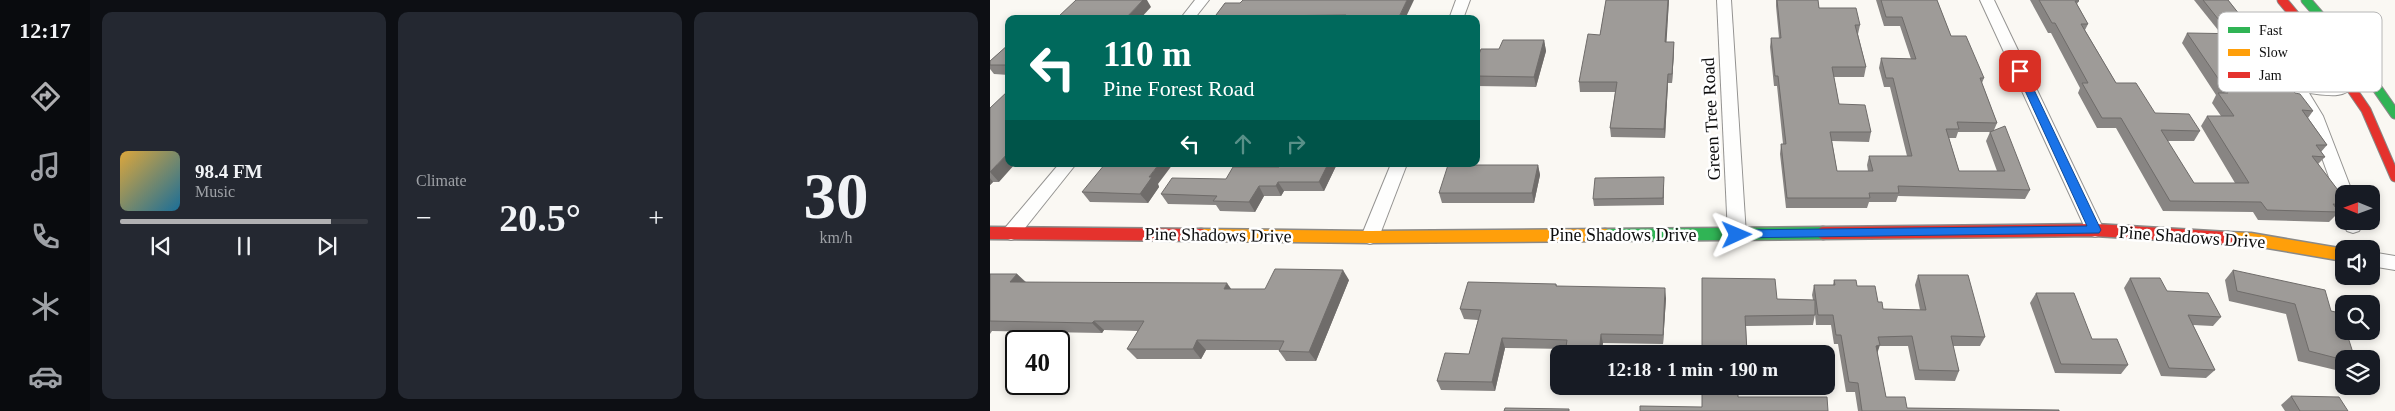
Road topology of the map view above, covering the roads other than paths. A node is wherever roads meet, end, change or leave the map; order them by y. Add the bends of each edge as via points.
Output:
1 (1202, 0) edge
2 (1463, 0) edge
3 (1724, 0) edge
4 (1987, 0) edge
5 (2282, 0) edge
6 (2306, 0) edge
7 (2293, 12) edge
8 (2317, 12) edge
9 (1190, 15) edge
10 (1457, 15) edge
11 (2302, 92) edge
12 (2354, 92) edge
13 (2381, 92) edge
14 (2395, 114) edge
15 (1066, 167) edge
16 (1398, 167) edge
17 (2395, 177) edge
18 (2341, 185) edge
19 (2095, 230) junction
20 (990, 233) edge
21 (1011, 233) junction
22 (1737, 235) junction
23 (1370, 237) junction
24 (2335, 253) edge
25 (2380, 260) edge
26 (2395, 263) edge

1 - 9 street
2 - 10 street
3 - 22 street, Green Tree Road
4 - 19 street
5 - 7 street
6 - 8 street
11 - 18 street via 2315,116
12 - 17 street via 2366,110
13 - 14 street
15 - 21 street
16 - 23 street
19 - 22 street, Pine Shadows Drive
19 - 24 street, Pine Shadows Drive via 2250,239
20 - 21 street, Pine Shadows Drive
21 - 23 street, Pine Shadows Drive
22 - 23 street, Pine Shadows Drive
25 - 26 street

